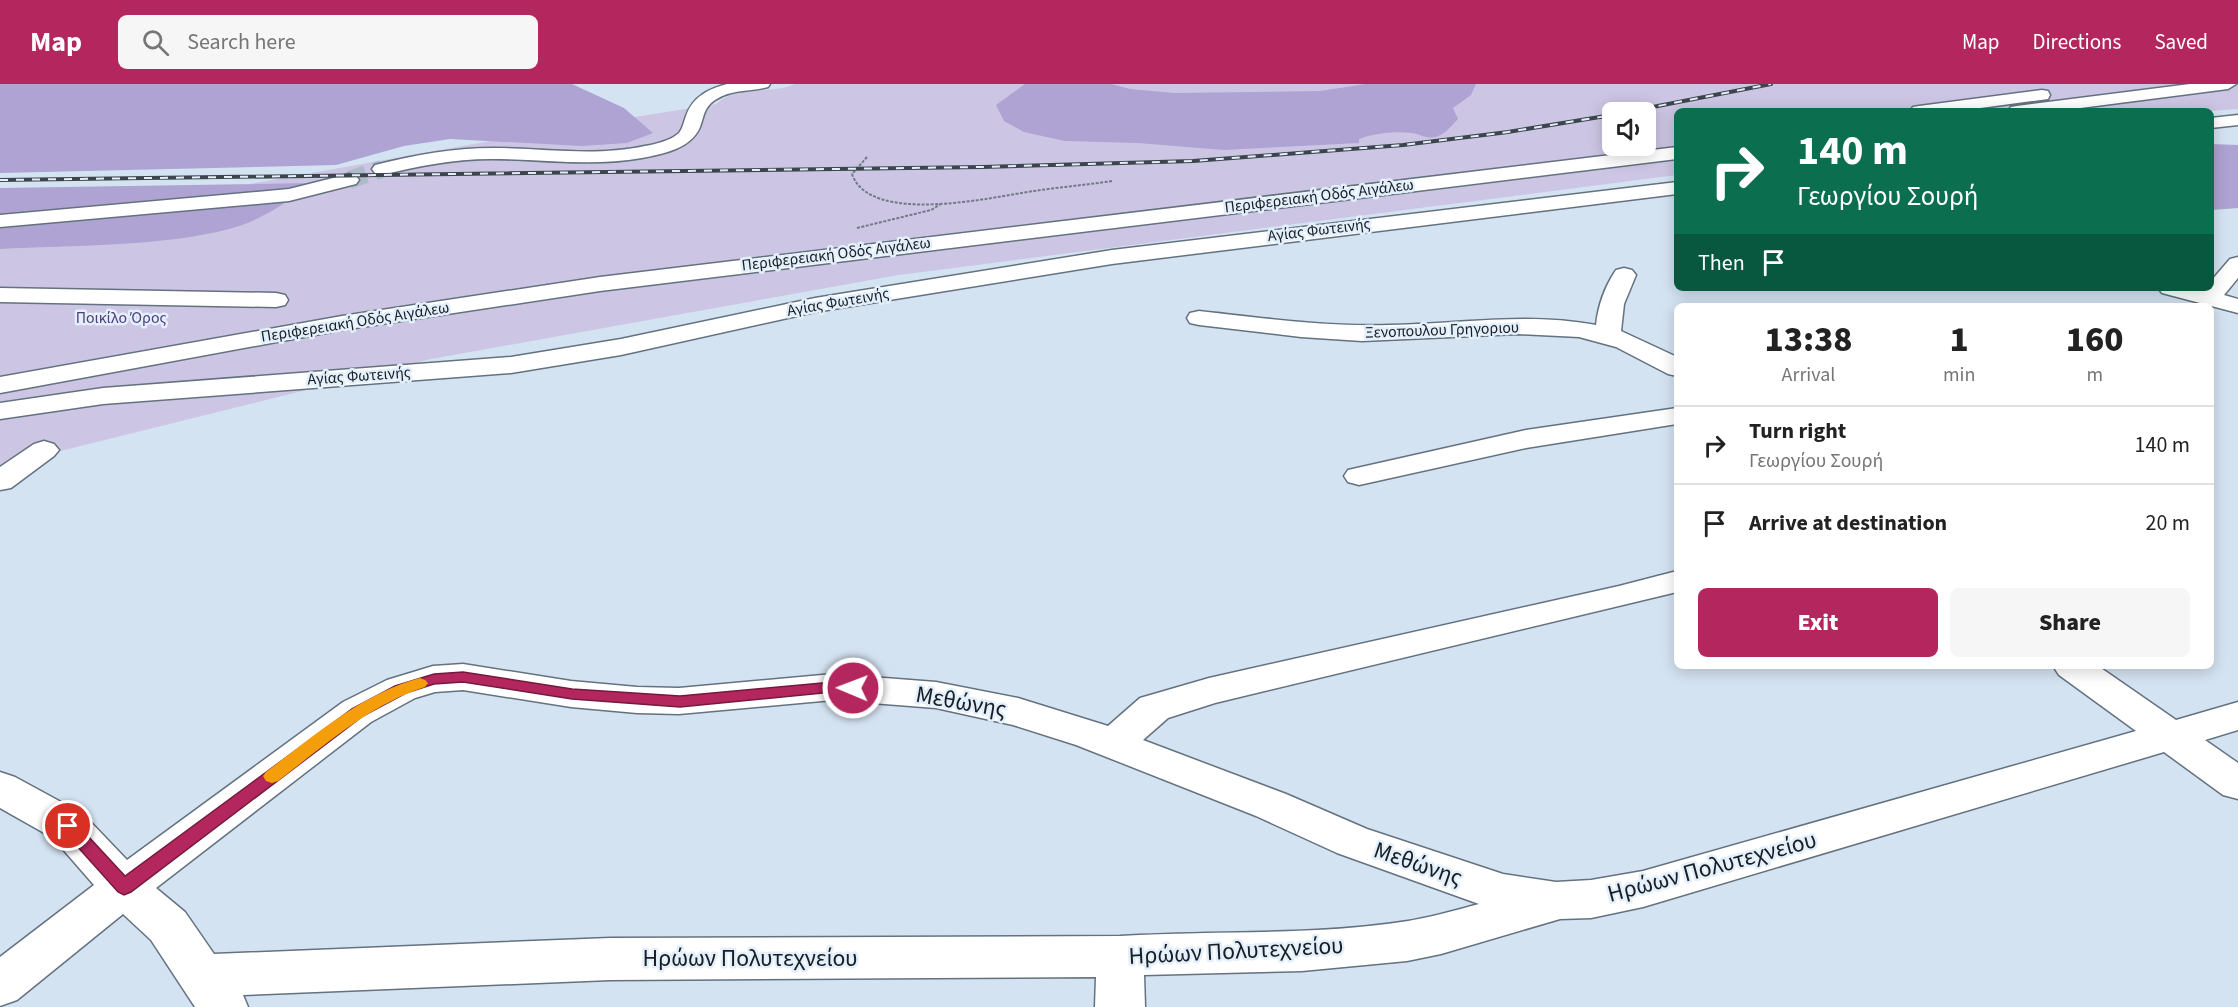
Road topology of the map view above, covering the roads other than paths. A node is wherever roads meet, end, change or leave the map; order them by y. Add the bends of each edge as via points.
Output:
1 (762, 84) edge
2 (2130, 84) edge
3 (2228, 84) edge
4 (1942, 108) edge
5 (2040, 108) edge
6 (2238, 120) edge
7 (2214, 123) edge
8 (1674, 140) edge
9 (1656, 143) edge
10 (1602, 150) edge
11 (1674, 153) edge
12 (382, 169) tunnel mouth
13 (349, 180) tunnel mouth
14 (1674, 188) edge
15 (0, 221) edge
16 (2238, 264) edge
17 (1624, 275) dead end
18 (2182, 291) edge
19 (0, 295) edge
20 (2209, 298) junction
21 (276, 300) dead end
22 (2238, 306) edge
23 (1199, 318) dead end
24 (1608, 336) junction
25 (1674, 366) edge
26 (0, 368) edge
27 (0, 385) edge
28 (0, 411) edge
29 (1674, 416) edge
30 (44, 450) dead end
31 (1359, 476) dead end
32 (0, 481) edge
33 (1674, 582) edge
34 (2076, 669) edge
35 (2238, 716) edge
36 (2170, 736) junction
37 (1113, 744) junction
38 (2238, 784) edge
39 (0, 788) edge
40 (124, 887) junction
41 (1560, 900) junction
42 (1120, 956) junction
43 (0, 985) edge
44 (213, 992) edge
45 (1120, 1007) edge

1 - 12 main road via 733,88 707,98 700,104 685,138 668,146 580,158 468,154 426,158
2 - 4 main road
3 - 5 main road
6 - 7 main road
8 - 9 main road
10 - 26 main road, Περιφερειακή Οδός Αιγάλεω via 628,266 353,306
11 - 27 main road, Περιφερειακή Οδός Αιγάλεω via 600,284 342,323
13 - 15 main road via 288,195
14 - 28 main road, Αγίας Φωτεινής via 1112,257 815,305 621,347 511,365 103,396
16 - 20 main road
17 - 24 main road via 1611,302
18 - 20 main road
19 - 21 main road
20 - 22 main road
23 - 24 main road, Ξενοπουλου Γρηγοριου via 1360,333 1533,327 1575,329
24 - 25 main road, Ξενοπουλου Γρηγοριου via 1643,348
29 - 31 main road via 1526,439
30 - 32 main road
33 - 37 main road via 1209,691 1154,708
34 - 36 main road
35 - 36 main road, Ηρώων Πολυτεχνείου
36 - 38 main road
36 - 41 main road, Ηρώων Πολυτεχνείου via 1643,889 1591,899
37 - 40 main road, Μεθώνης via 1018,712 936,695 833,687 669,701 572,694 463,677 434,679 401,689 357,712
37 - 41 main road, Μεθώνης via 1436,871 1503,893
39 - 40 main road via 68,826
40 - 43 main road, Μεθώνης
40 - 44 main road via 168,926
41 - 42 main road, Ηρώων Πολυτεχνείου via 1407,941 1302,951
42 - 44 main road, Ηρώων Πολυτεχνείου via 610,959
42 - 45 main road

